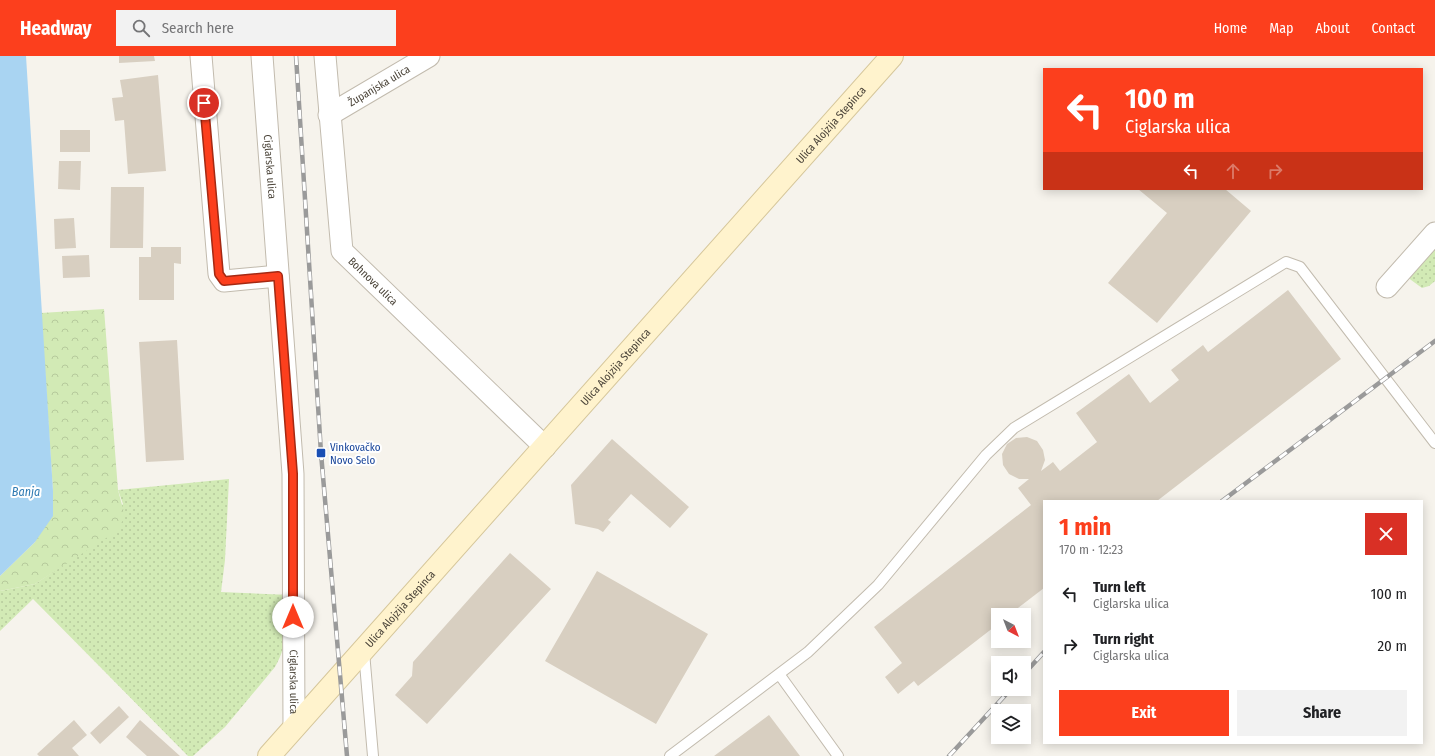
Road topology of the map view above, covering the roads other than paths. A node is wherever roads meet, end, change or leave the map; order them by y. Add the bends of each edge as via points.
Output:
1 (200, 56) edge
2 (262, 56) edge
3 (325, 56) edge
4 (429, 56) edge
5 (892, 56) edge
6 (329, 115) junction
7 (1435, 233) edge
8 (278, 276) junction
9 (1387, 287) dead end
10 (1435, 443) edge
11 (545, 447) junction
12 (364, 651) junction
13 (779, 674) junction
14 (294, 728) junction
15 (269, 756) edge
16 (373, 756) edge
17 (670, 756) edge
18 (838, 756) edge

1 - 8 street via 219,274 224,281
2 - 8 street, Ciglarska ulica
3 - 6 street, Bohnova ulica
4 - 6 street, Županjska ulica
5 - 11 main road, Ulica Alojzija Stepinca
6 - 11 street, Bohnova ulica via 342,251
7 - 9 street
8 - 14 street, Ciglarska ulica via 293,474
10 - 13 lane via 1300,267 1286,262 1014,428 986,454 878,585 808,652
11 - 12 main road, Ulica Alojzija Stepinca
12 - 14 main road, Ulica Alojzija Stepinca
12 - 16 lane
13 - 17 lane
13 - 18 lane
14 - 15 main road, Ulica Alojzija Stepinca

